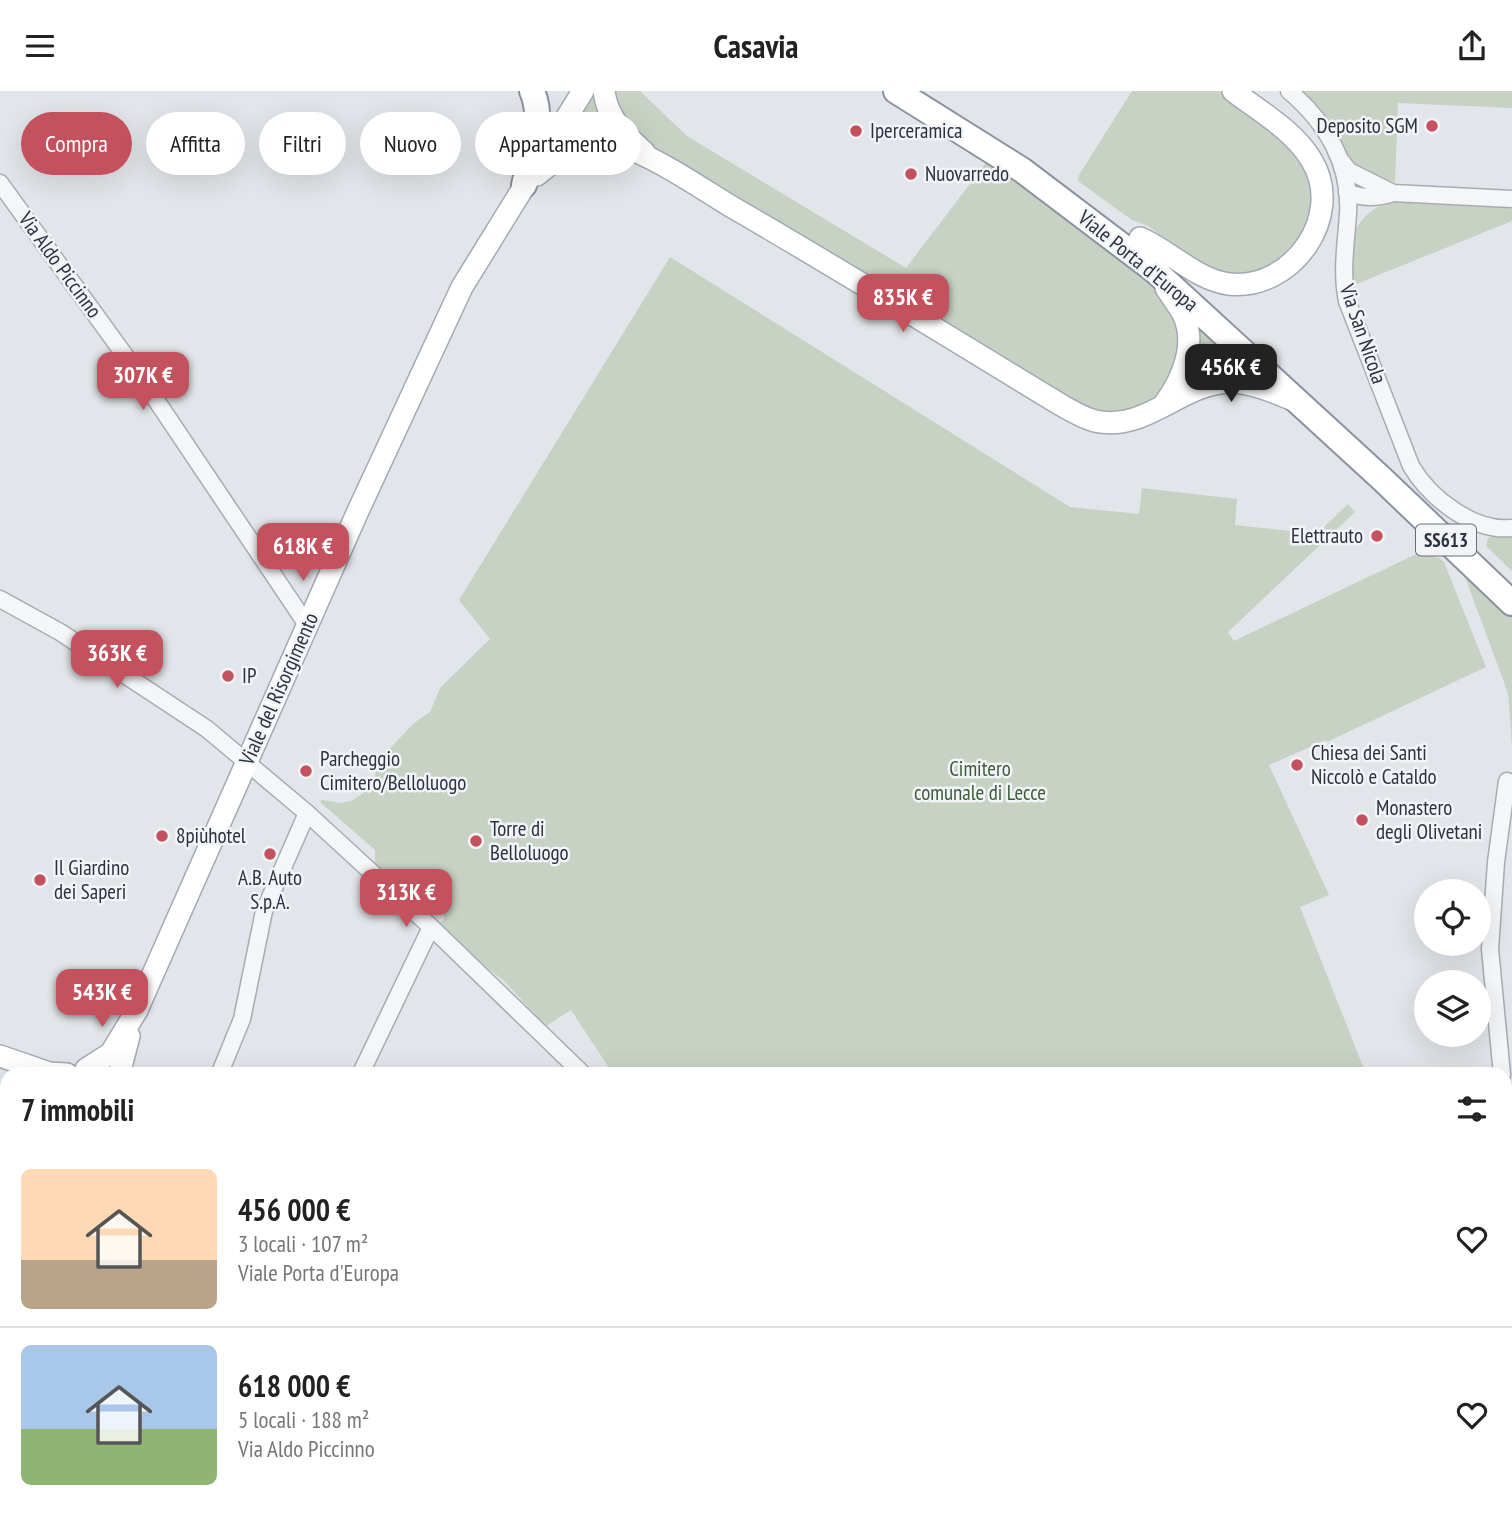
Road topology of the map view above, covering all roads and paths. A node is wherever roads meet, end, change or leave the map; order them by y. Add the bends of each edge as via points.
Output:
1 (532, 91) edge
2 (576, 91) edge
3 (583, 91) edge
4 (604, 91) edge
5 (896, 91) edge
6 (924, 91) edge
7 (1233, 91) edge
8 (1289, 91) edge
9 (650, 159) junction
10 (1340, 160) junction
11 (0, 183) edge
12 (524, 185) junction
13 (1381, 192) junction
14 (1347, 193) junction
15 (1512, 199) edge
16 (1347, 228) junction
17 (1140, 238) junction
18 (1154, 271) junction
19 (1297, 402) junction
20 (1164, 404) junction
21 (1512, 528) edge
22 (1512, 586) edge
23 (0, 599) edge
24 (1512, 603) edge
25 (307, 625) junction
26 (247, 762) junction
27 (1509, 783) edge
28 (1507, 806) edge
29 (307, 813) junction
30 (431, 927) junction
31 (137, 1010) junction
32 (90, 1067) edge
33 (121, 1067) edge
34 (222, 1067) edge
35 (364, 1067) edge
36 (576, 1067) edge
37 (1501, 1067) edge

1 - 12 highway via 538,118
2 - 12 main road, Viale del Risorgimento
3 - 12 main road, Viale del Risorgimento
4 - 9 main road via 617,125
5 - 18 highway, Viale Porta d'Europa via 1022,170
6 - 17 highway, Viale Porta d'Europa
7 - 17 main road via 1287,133 1321,177 1322,201 1311,238 1286,269 1249,284 1211,280
8 - 10 street, Via San Nicola via 1315,115
9 - 12 main road via 623,148 594,148 556,159
9 - 20 main road via 1077,414 1115,423 1136,419
10 - 13 street
10 - 14 street, Via San Nicola
11 - 25 street, Via Aldo Piccinno via 142,379
12 - 25 main road, Viale del Risorgimento via 462,286
13 - 14 street via 1363,185
13 - 15 street
13 - 16 street via 1358,211
14 - 16 street, Via San Nicola
16 - 21 street, Via San Nicola via 1343,272 1347,301 1410,465 1418,478 1465,519
17 - 22 highway, Viale Porta d'Europa / SS613
18 - 19 highway, Viale Porta d'Europa
18 - 20 main road via 1183,314 1188,334 1184,367
19 - 20 main road via 1232,382 1201,387
19 - 24 highway, Viale Porta d'Europa / SS613
23 - 26 street via 139,683
25 - 26 main road, Viale del Risorgimento
26 - 29 street
26 - 31 main road, Viale del Risorgimento
27 - 28 street
28 - 37 street via 1490,949
29 - 30 street
29 - 34 street via 264,911 242,1019
30 - 35 street
30 - 36 street
31 - 32 main road, Viale del Risorgimento via 111,1053
31 - 33 main road, Viale del Risorgimento

